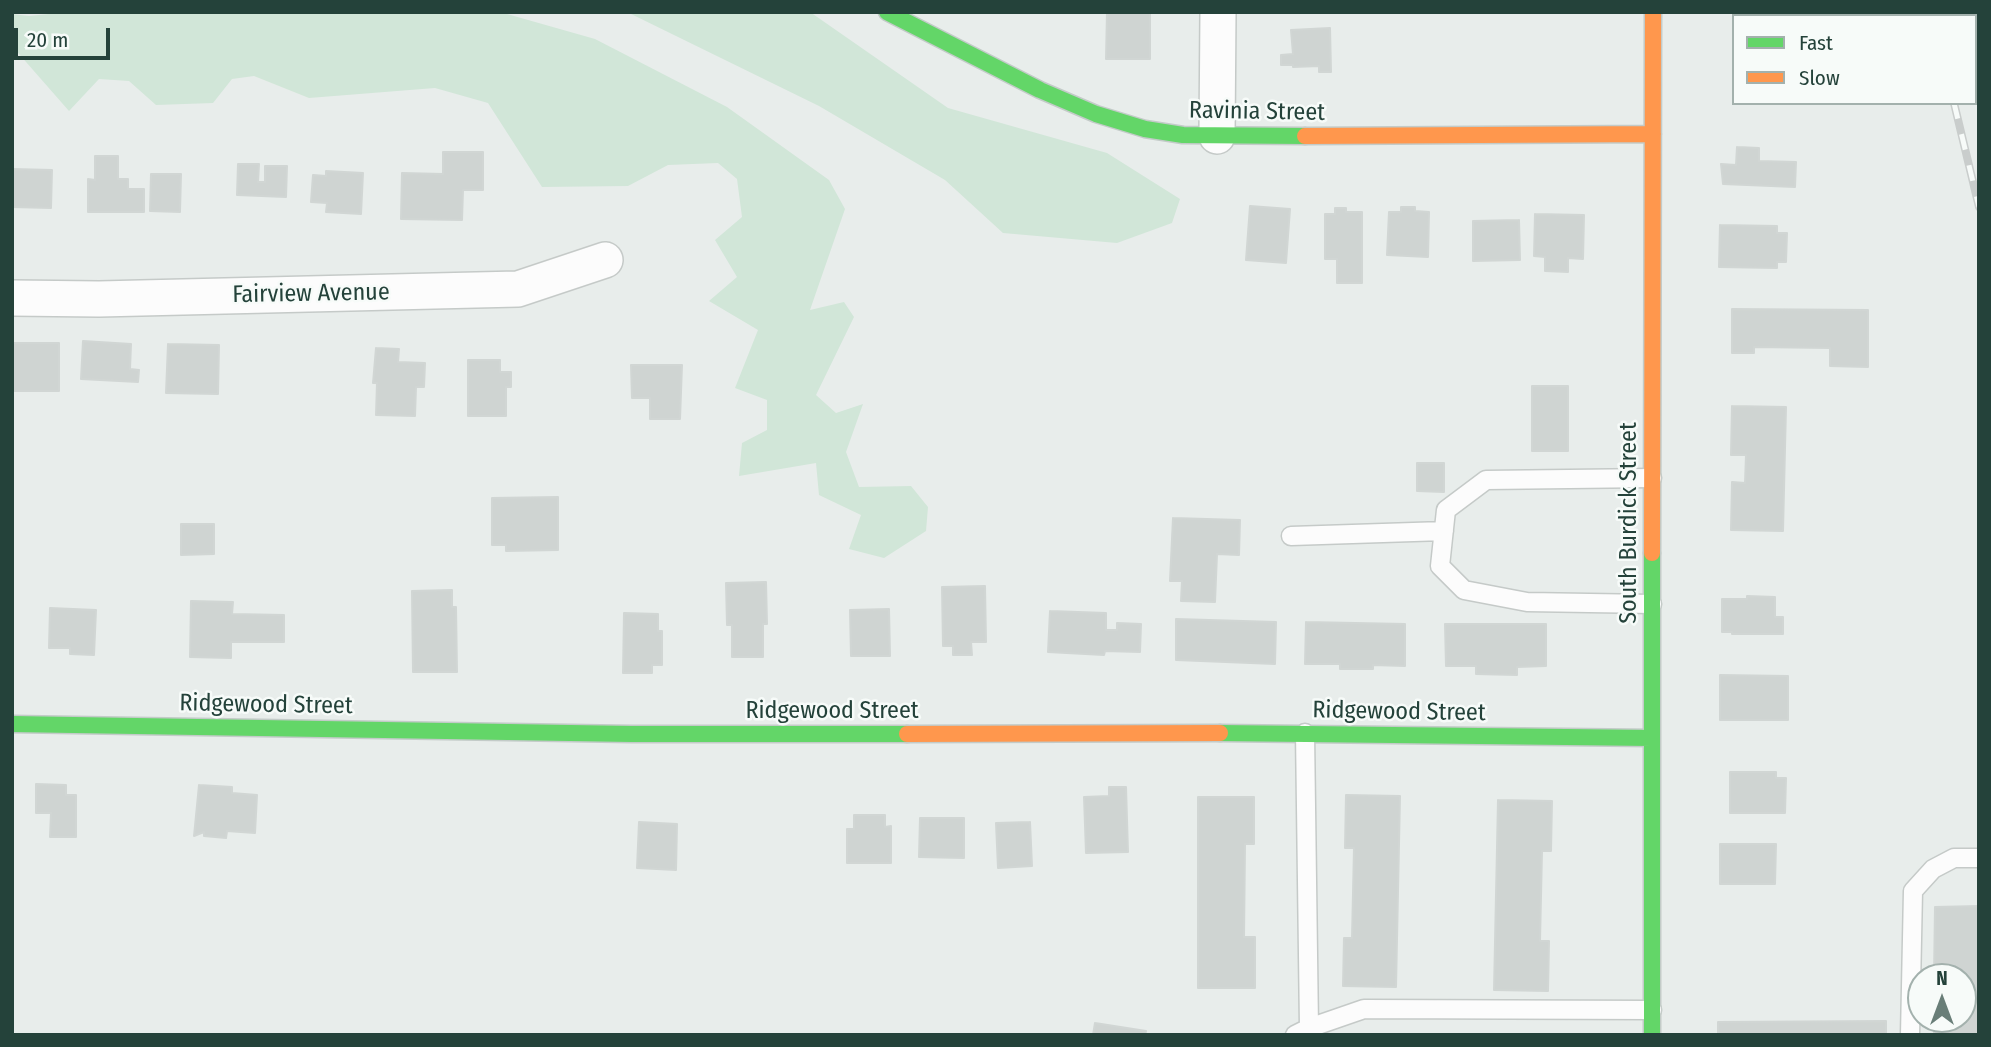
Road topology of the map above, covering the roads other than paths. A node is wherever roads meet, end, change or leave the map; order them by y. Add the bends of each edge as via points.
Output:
1 (887, 12) edge
2 (1218, 12) edge
3 (1653, 12) edge
4 (1653, 134) junction
5 (1217, 136) junction
6 (605, 260) dead end
7 (12, 298) edge
8 (1652, 478) junction
9 (1444, 531) junction
10 (1291, 536) dead end
11 (1652, 604) junction
12 (12, 723) edge
13 (1305, 733) junction
14 (1652, 738) junction
15 (1979, 858) edge
16 (1652, 1010) junction
17 (1302, 1031) edge
18 (1652, 1035) edge
19 (1910, 1035) edge

1 - 5 street, Ravinia Street via 1096,114 1145,129
2 - 5 street
3 - 4 street, South Burdick Street
4 - 5 street, Ravinia Street
4 - 8 street, South Burdick Street
6 - 7 street, Fairview Avenue via 517,289
8 - 9 lane via 1486,480 1446,510
8 - 11 street, South Burdick Street
9 - 10 lane
9 - 11 lane via 1440,566 1464,590 1527,602
11 - 14 street, South Burdick Street
12 - 13 street, Ridgewood Street via 632,734
13 - 14 street, Ridgewood Street
13 - 17 lane
14 - 16 street, South Burdick Street
15 - 19 lane via 1954,858 1933,869 1913,891
16 - 17 lane via 1364,1009
16 - 18 street, South Burdick Street

